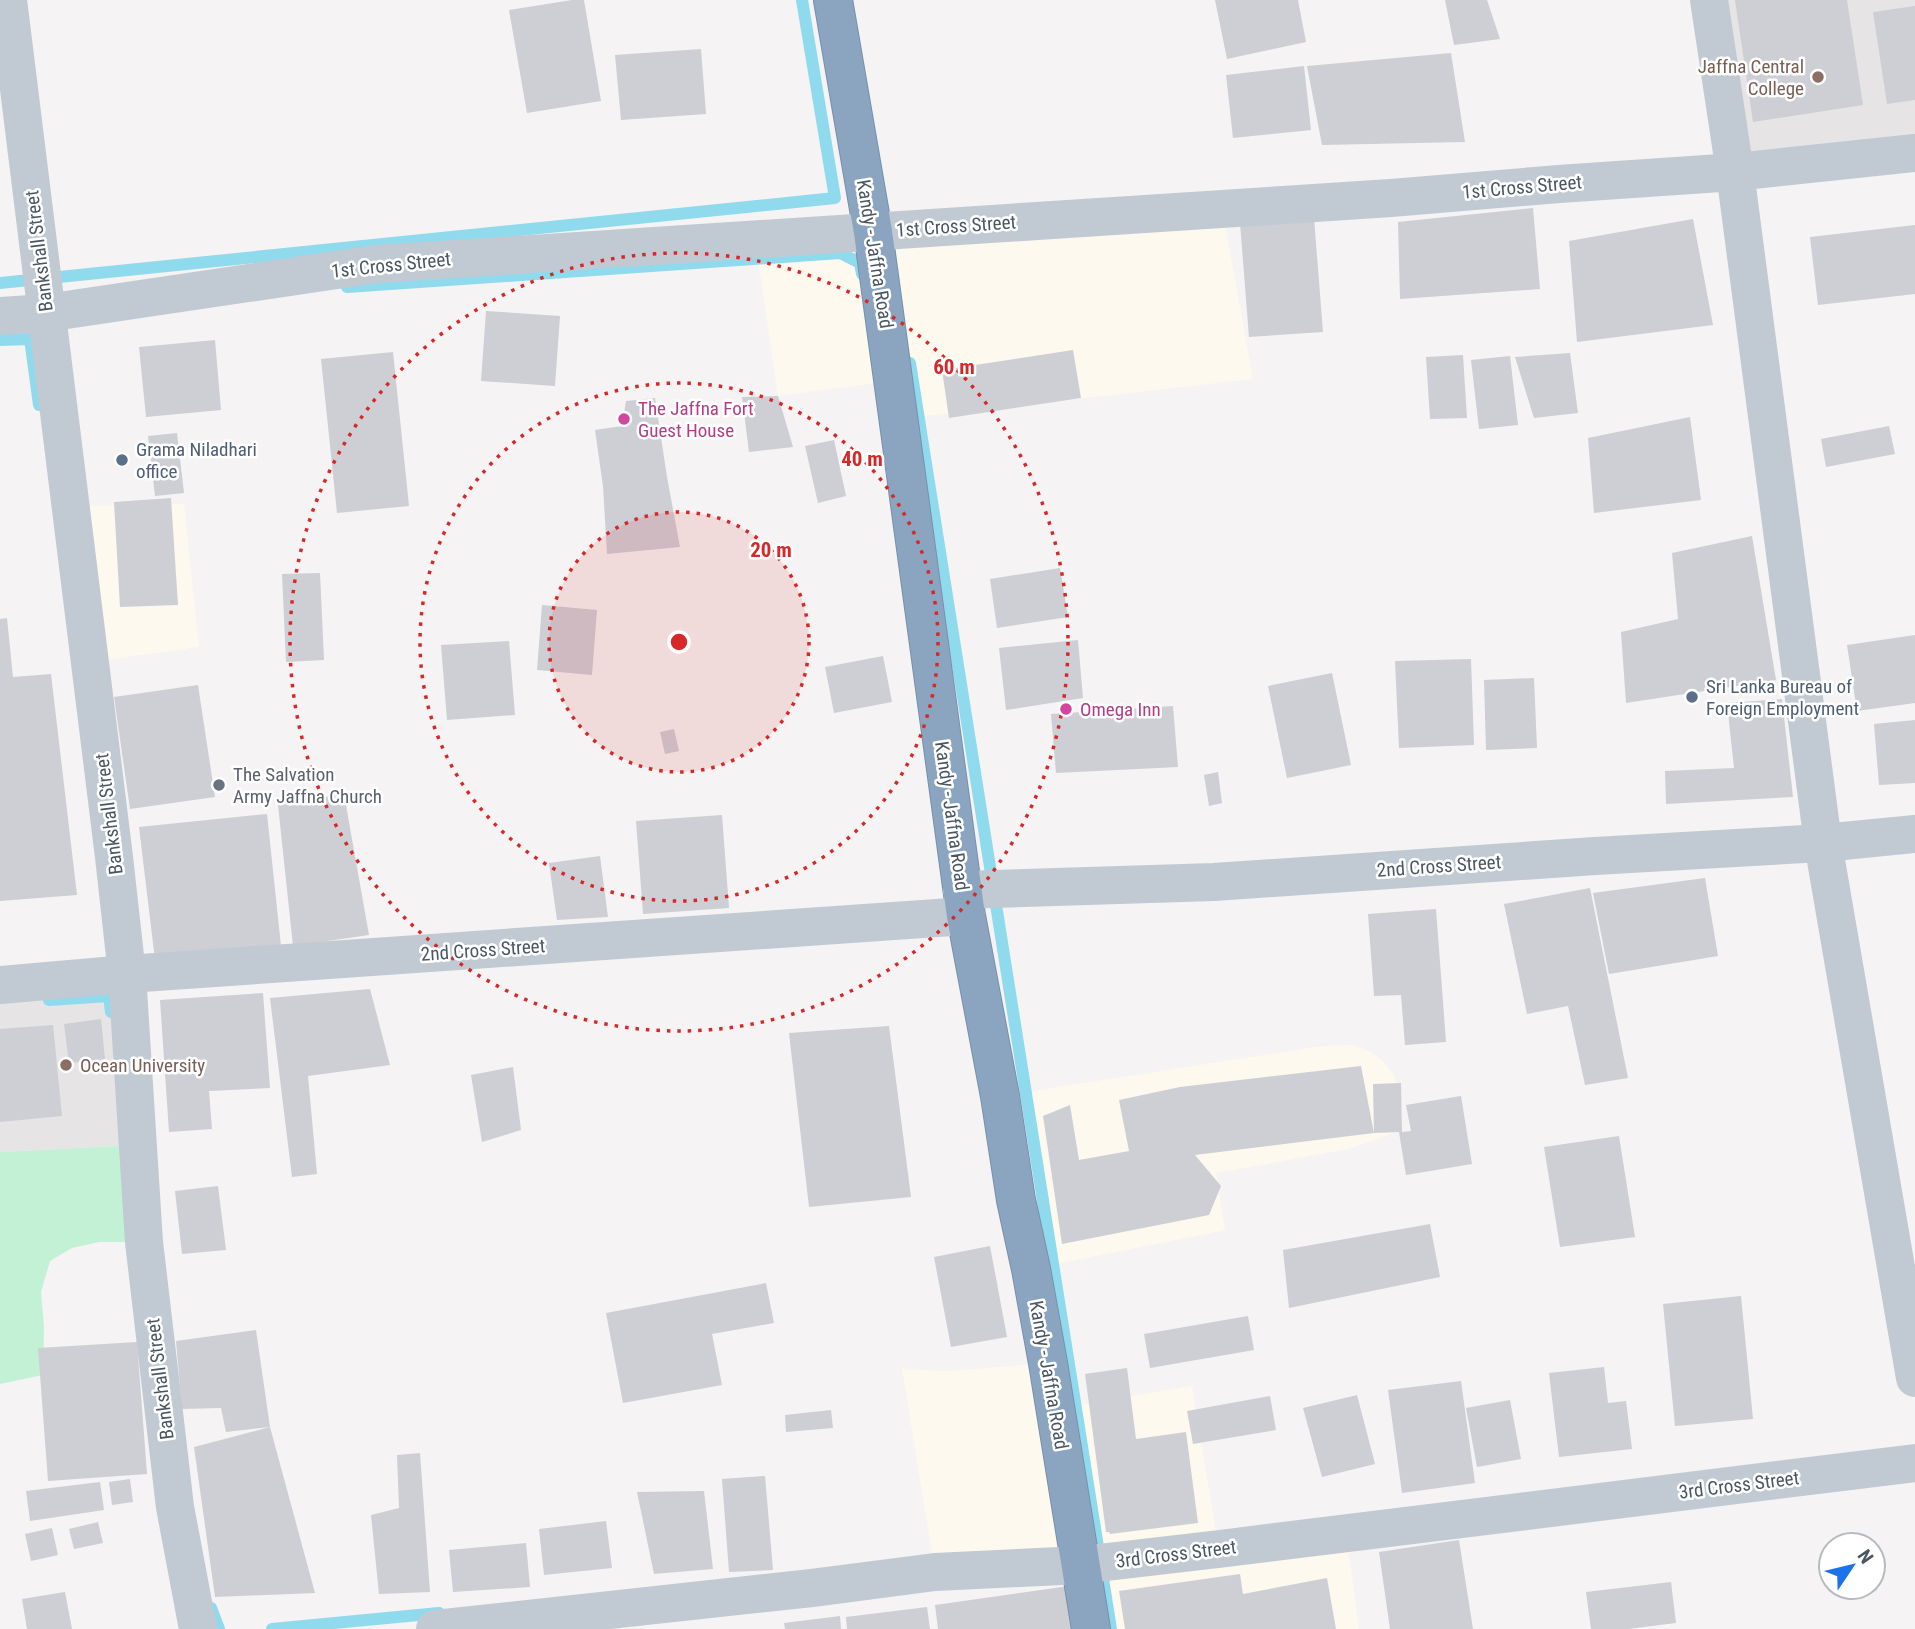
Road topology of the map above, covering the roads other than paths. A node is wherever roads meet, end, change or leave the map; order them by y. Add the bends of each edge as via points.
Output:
1 (8, 0) edge
2 (833, 0) edge
3 (1709, 0) edge
4 (1915, 153) edge
5 (1735, 172) junction
6 (873, 232) junction
7 (46, 313) junction
8 (0, 316) edge
9 (1915, 834) edge
10 (1823, 843) junction
11 (964, 903) junction
12 (127, 974) junction
13 (0, 985) edge
14 (1915, 1378) edge
15 (1915, 1463) edge
16 (1082, 1565) junction
17 (198, 1629) edge
18 (435, 1629) edge
19 (1091, 1629) edge

1 - 7 street, Bankshall Street
2 - 6 highway, Kandy - Jaffna Road
3 - 5 street
4 - 5 street, 1st Cross Street
5 - 6 street, 1st Cross Street
5 - 10 street
6 - 7 street, 1st Cross Street via 377,264
6 - 11 highway, Kandy - Jaffna Road
7 - 8 street, 1st Cross Street
7 - 12 street, Bankshall Street
9 - 10 street, 2nd Cross Street
10 - 11 street, 2nd Cross Street via 1214,882
10 - 14 street
11 - 12 street, 2nd Cross Street
11 - 16 highway, Kandy - Jaffna Road
12 - 13 street, 2nd Cross Street
12 - 17 street, Bankshall Street via 146,1255 176,1507
15 - 16 street, 3rd Cross Street
16 - 18 street, 3rd Cross Street via 935,1572
16 - 19 highway, Kandy - Jaffna Road

